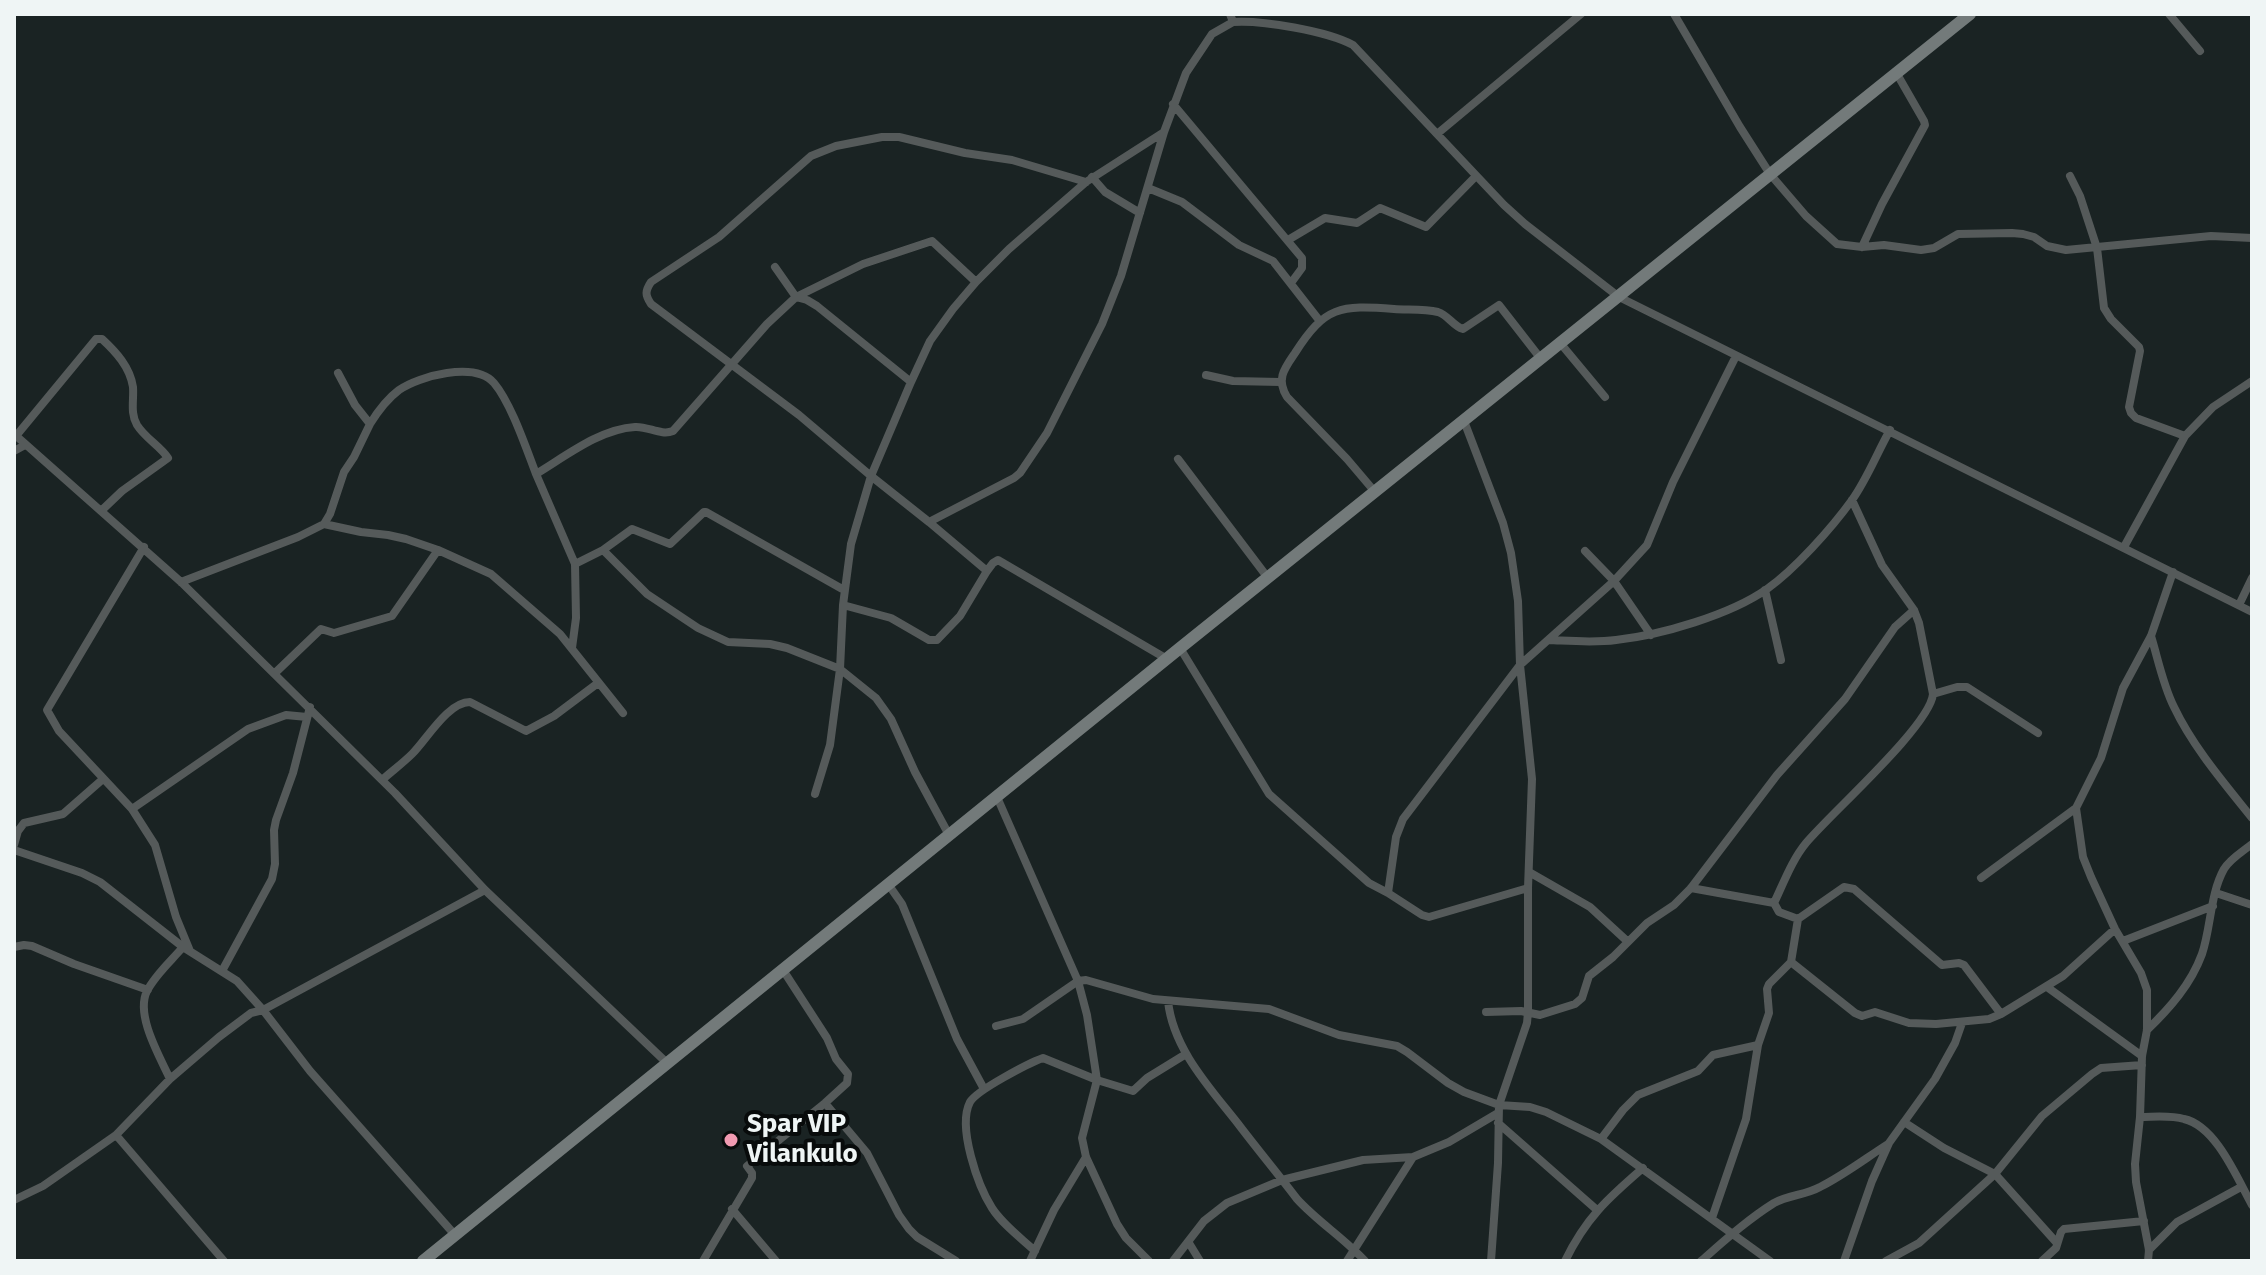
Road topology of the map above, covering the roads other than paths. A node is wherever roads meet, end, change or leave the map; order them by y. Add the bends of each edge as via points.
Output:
1 (1581, 14) edge
2 (1674, 14) edge
3 (1970, 14) edge
4 (2169, 14) edge
5 (1231, 18) edge
6 (2200, 51) dead end
7 (1897, 74) junction
8 (1173, 104) junction
9 (1164, 132) junction
10 (1437, 134) junction
11 (1770, 174) junction
12 (1476, 176) junction
13 (2070, 176) dead end
14 (1089, 180) junction
15 (1148, 188) junction
16 (1140, 213) junction
17 (2252, 238) edge
18 (1288, 240) junction
19 (1862, 247) junction
20 (2097, 248) junction
21 (775, 267) dead end
22 (976, 282) junction
23 (1291, 283) junction
24 (796, 297) junction
25 (1619, 297) junction
26 (1319, 320) junction
27 (1561, 344) junction
28 (1736, 356) junction
29 (1541, 359) junction
30 (733, 364) junction
31 (338, 373) dead end
32 (1206, 375) dead end
33 (2252, 381) edge
34 (911, 382) junction
35 (1280, 382) junction
36 (1605, 397) dead end
37 (1464, 421) junction
38 (370, 424) junction
39 (1890, 430) junction
40 (15, 435) edge
41 (2185, 436) junction
42 (25, 445) junction
43 (14, 451) edge
44 (1178, 459) dead end
45 (536, 474) junction
46 (871, 476) junction
47 (1375, 492) junction
48 (1852, 500) junction
49 (101, 511) junction
50 (929, 522) junction
51 (324, 524) junction
52 (144, 547) junction
53 (2124, 547) junction
54 (438, 550) junction
55 (603, 550) junction
56 (1585, 551) dead end
57 (575, 564) junction
58 (987, 571) junction
59 (2173, 572) junction
60 (1268, 578) junction
61 (2252, 578) edge
62 (1614, 581) junction
63 (181, 582) junction
64 (844, 590) junction
65 (1765, 590) junction
66 (843, 605) junction
67 (2239, 605) junction
68 (1914, 610) junction
69 (2252, 612) edge
70 (1651, 635) junction
71 (2151, 636) junction
72 (1549, 640) junction
73 (572, 648) junction
74 (1180, 648) junction
75 (1167, 659) junction
76 (1781, 660) dead end
77 (1520, 665) junction
78 (840, 669) junction
79 (275, 673) junction
80 (598, 683) junction
81 (1933, 694) junction
82 (308, 712) junction
83 (623, 713) dead end
84 (2038, 733) dead end
85 (103, 779) junction
86 (382, 780) junction
87 (815, 794) dead end
88 (997, 797) junction
89 (2076, 808) junction
90 (132, 809) junction
91 (2252, 818) edge
92 (949, 835) junction
93 (2252, 844) edge
94 (14, 848) edge
95 (1529, 872) junction
96 (1981, 878) dead end
97 (888, 884) junction
98 (1528, 888) junction
99 (1691, 888) junction
100 (485, 890) junction
101 (1388, 893) junction
102 (2216, 893) junction
103 (1774, 903) junction
104 (2252, 905) edge
105 (2213, 906) junction
106 (1798, 919) junction
107 (2115, 929) junction
108 (1627, 941) junction
109 (2123, 941) junction
110 (14, 947) edge
111 (186, 950) junction
112 (1791, 962) junction
113 (783, 970) junction
114 (222, 971) junction
115 (1078, 981) junction
116 (2047, 987) junction
117 (148, 990) junction
118 (1168, 1001) junction
119 (263, 1010) junction
120 (1486, 1012) dead end
121 (1528, 1012) junction
122 (2001, 1014) junction
123 (1962, 1023) junction
124 (996, 1026) dead end
125 (2147, 1030) junction
126 (1758, 1045) junction
127 (1186, 1054) junction
128 (2142, 1061) junction
129 (667, 1063) junction
130 (170, 1079) junction
131 (1097, 1080) junction
132 (984, 1089) junction
133 (825, 1103) junction
134 (1499, 1109) junction
135 (2140, 1117) junction
136 (1904, 1122) junction
137 (1498, 1123) junction
138 (116, 1135) junction
139 (1601, 1139) junction
140 (1889, 1143) junction
141 (1086, 1157) junction
142 (1413, 1157) junction
143 (1643, 1168) junction
144 (1995, 1174) junction
145 (1282, 1180) junction
146 (2241, 1187) junction
147 (14, 1200) edge
148 (2251, 1202) edge
149 (732, 1209) junction
150 (1597, 1210) junction
151 (1712, 1218) junction
152 (2144, 1221) junction
153 (1733, 1233) junction
154 (455, 1235) junction
155 (2056, 1242) junction
156 (1189, 1243) junction
157 (1354, 1249) junction
158 (2149, 1250) junction
159 (1035, 1251) junction
160 (224, 1261) edge
161 (423, 1261) edge
162 (703, 1261) edge
163 (776, 1261) edge
164 (956, 1261) edge
165 (1030, 1261) edge
166 (1149, 1261) edge
167 (1173, 1261) edge
168 (1200, 1261) edge
169 (1347, 1261) edge
170 (1365, 1261) edge
171 (1491, 1261) edge
172 (1565, 1261) edge
173 (1701, 1261) edge
174 (1770, 1261) edge
175 (1844, 1261) edge
176 (1886, 1261) edge
177 (2042, 1261) edge
178 (2148, 1261) edge

1 - 10 street
2 - 11 street
3 - 7 main road
4 - 6 street
5 - 8 street via 1201,48
5 - 10 street via 1327,34 1353,45
7 - 11 main road
7 - 19 street via 1925,125
8 - 9 street
8 - 18 street
9 - 14 street
9 - 15 street
10 - 12 street
11 - 19 street via 1837,244
11 - 25 main road
12 - 18 street via 1426,227 1380,208 1357,223 1325,218
12 - 25 street via 1525,224
13 - 20 street
14 - 16 street
14 - 22 street
14 - 30 street via 899,137 836,146 811,156 719,237 646,289 651,304
15 - 16 street
15 - 23 street via 1182,202 1239,245 1273,261
16 - 50 street via 1102,324 1060,411 1020,473
17 - 20 street via 2211,236
18 - 23 street via 1303,262
19 - 20 street via 1921,250 1958,234 2012,233 2066,250
20 - 41 street via 2104,308 2140,351 2131,413
21 - 24 street
22 - 24 street via 929,241 863,264
22 - 34 street via 930,341
23 - 26 street
24 - 30 street
24 - 34 street via 817,306
25 - 27 main road
25 - 28 street
26 - 29 street via 1344,308 1369,307 1440,313 1463,329 1499,305
26 - 35 street
27 - 29 main road
27 - 36 street
28 - 39 street
28 - 62 street via 1647,545
29 - 37 main road
30 - 45 street via 673,431 633,427 611,433
30 - 46 street
31 - 38 street
32 - 35 street
33 - 41 street via 2213,407
34 - 46 street
35 - 47 street via 1287,397
37 - 47 main road
37 - 77 street via 1511,553
38 - 45 street via 387,401 420,379 461,372 485,376 514,418
38 - 51 street
39 - 48 street
39 - 53 street
40 - 42 street
40 - 49 street via 96,339 102,339 130,376 137,425 168,458
41 - 53 street
42 - 43 street
42 - 49 street
44 - 60 street
45 - 57 street
46 - 50 street
46 - 64 street
47 - 60 main road
48 - 65 street
48 - 68 street via 1882,565
49 - 52 street
50 - 58 street
51 - 54 street
51 - 63 street
52 - 63 street
52 - 85 street via 47,710
53 - 59 street
54 - 73 street via 491,574
54 - 79 street via 392,616 334,633 321,629
55 - 57 street
55 - 64 street via 632,529 670,544 706,512
55 - 78 street via 647,594 698,628 728,642 787,648
56 - 62 street
57 - 73 street
58 - 66 street via 960,616 934,641 891,618
58 - 75 street via 998,560
59 - 67 street
59 - 71 street
60 - 74 main road
61 - 67 street
62 - 70 street
62 - 72 street
63 - 79 street
64 - 66 street
65 - 70 street via 1709,617
65 - 76 street
66 - 78 street
67 - 69 street
68 - 81 street
68 - 99 street via 1895,627 1845,699 1777,775
70 - 72 street
71 - 89 street via 2123,688 2101,758
71 - 91 street via 2181,721
72 - 77 street
73 - 80 street
74 - 75 main road
74 - 101 street via 1269,794 1369,883
75 - 88 main road
77 - 95 street via 1532,779
77 - 101 street via 1403,819
78 - 87 street via 830,745
78 - 92 street via 876,698 891,719
79 - 82 street
80 - 83 street
80 - 86 street via 526,731 465,701
81 - 84 street via 1967,687
81 - 103 street via 1917,724 1803,847
82 - 86 street
82 - 90 street via 248,729
82 - 114 street via 276,820 272,879
85 - 90 street
85 - 94 street via 63,814 24,823
86 - 100 street
88 - 92 main road
88 - 115 street
89 - 96 street
89 - 107 street via 2083,857
90 - 111 street via 155,845
92 - 97 main road
93 - 102 street via 2224,870
94 - 111 street via 100,882
95 - 98 street
95 - 108 street via 1583,902
97 - 113 main road
97 - 132 street via 902,904 957,1039
98 - 101 street via 1429,917
98 - 121 street
99 - 103 street
99 - 108 street
100 - 119 street
100 - 129 street
102 - 104 street
102 - 105 street
103 - 106 street via 1779,912
105 - 109 street
105 - 125 street via 2201,955 2186,985
106 - 112 street
106 - 122 street via 1844,887 1854,889 1942,965 1964,965
107 - 109 street
107 - 116 street
108 - 121 street via 1589,976 1575,1004 1540,1015
109 - 125 street via 2147,990
110 - 117 street via 32,946
111 - 114 street
111 - 117 street
112 - 123 street via 1862,1016 1875,1012 1909,1023
112 - 126 street via 1767,989 1769,1013
113 - 129 main road
113 - 133 street via 848,1074 847,1083
114 - 119 street
115 - 118 street
115 - 124 street via 1023,1019
115 - 131 street
116 - 122 street
116 - 128 street
117 - 130 street via 147,1025
118 - 127 street
118 - 134 street via 1269,1009 1339,1035 1397,1046 1448,1083
119 - 130 street via 226,1031
119 - 154 street
120 - 121 street
121 - 134 street
122 - 123 street
123 - 136 street via 1935,1079
125 - 128 street
126 - 139 street via 1713,1055 1698,1071 1638,1095
126 - 151 street via 1746,1119
127 - 131 street via 1133,1091
127 - 145 street
128 - 135 street
128 - 144 street via 2092,1074 2042,1116
129 - 154 main road
130 - 138 street
131 - 132 street via 1043,1058
131 - 141 street via 1082,1138
132 - 159 street via 966,1113 972,1164 1001,1220
133 - 149 street via 747,1166 752,1178
133 - 164 street via 867,1153 909,1229
134 - 137 street
134 - 139 street via 1538,1110
134 - 142 street via 1449,1142
135 - 146 street via 2180,1117 2204,1129 2218,1143
135 - 152 street via 2135,1164
136 - 140 street
136 - 144 street
137 - 150 street
137 - 171 street
138 - 147 street
138 - 160 street
139 - 143 street
140 - 153 street via 1821,1187 1781,1199
140 - 175 street
141 - 159 street
141 - 166 street via 1117,1224
142 - 145 street via 1363,1160
142 - 157 street
143 - 150 street
143 - 151 street
144 - 155 street
144 - 176 street via 1919,1243
145 - 156 street via 1227,1203 1204,1221
145 - 157 street via 1310,1213
146 - 148 street
146 - 158 street via 2177,1222
149 - 162 street
149 - 163 street
150 - 172 street
151 - 153 street
152 - 155 street via 2069,1228
152 - 158 street
153 - 173 street
153 - 174 street
154 - 161 main road
155 - 177 street
156 - 167 street
156 - 168 street
157 - 169 street
157 - 170 street
158 - 178 street
159 - 165 street

